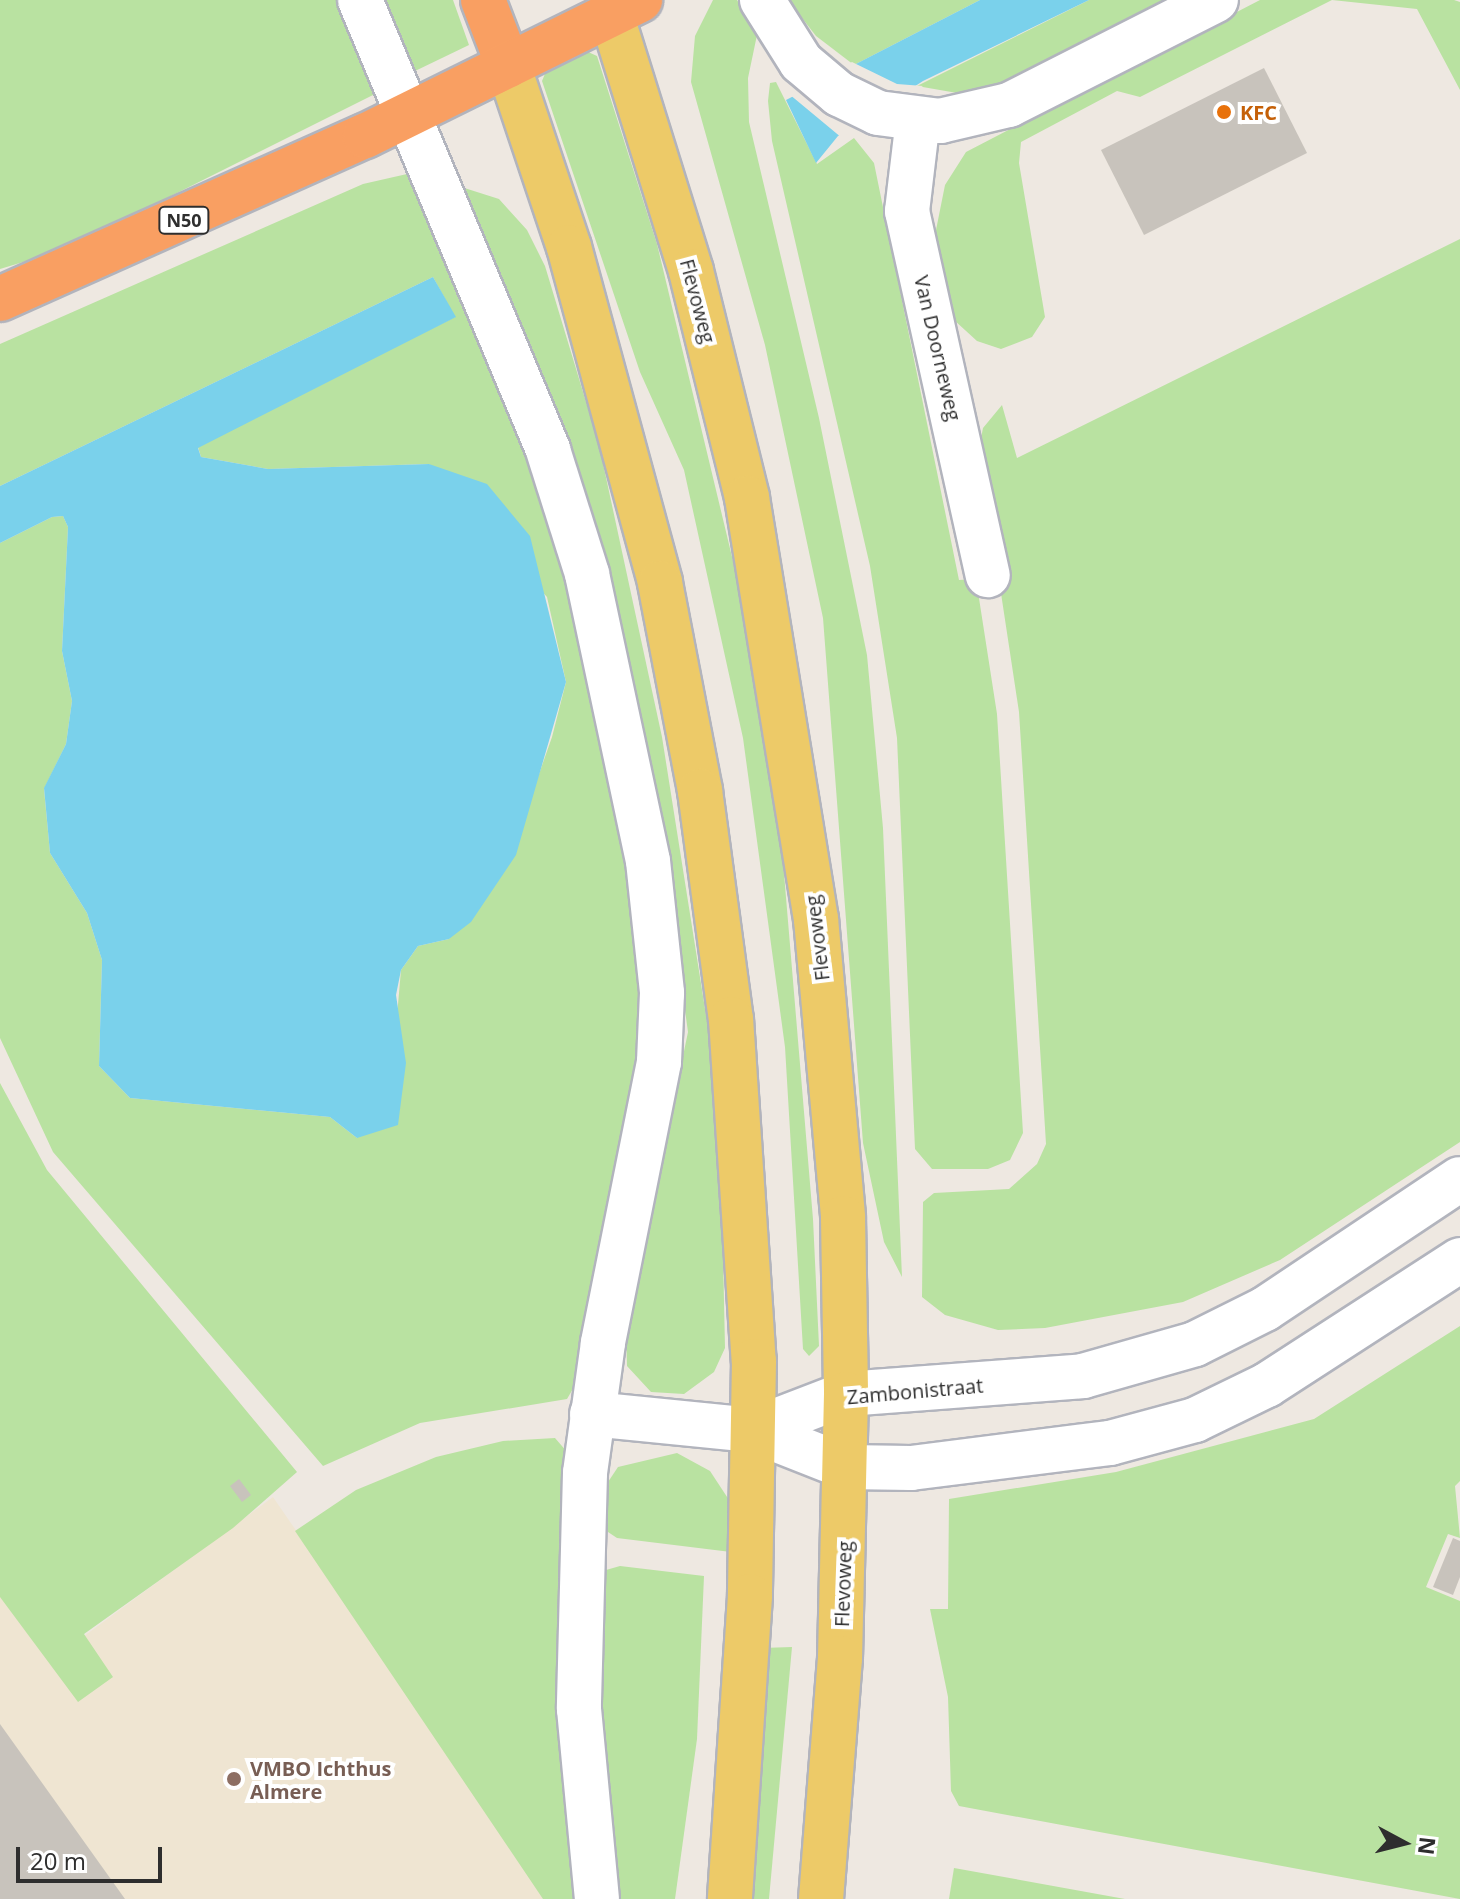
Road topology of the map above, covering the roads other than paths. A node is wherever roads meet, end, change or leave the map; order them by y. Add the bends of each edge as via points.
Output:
1 (360, 0) edge
2 (483, 0) edge
3 (762, 0) edge
4 (1216, 0) edge
5 (619, 5) edge
6 (508, 65) junction
7 (409, 115) junction
8 (907, 118) junction
9 (0, 299) edge
10 (988, 575) dead end
11 (1460, 1179) edge
12 (1460, 1260) edge
13 (846, 1394) junction
14 (592, 1414) junction
15 (752, 1430) junction
16 (846, 1467) junction
17 (597, 1899) edge
18 (730, 1899) edge
19 (821, 1899) edge

1 - 7 street
2 - 6 highway
3 - 8 street via 796,54 861,107
4 - 8 street via 1009,105 963,120
5 - 6 highway, N50
5 - 13 main road, Flevoweg via 713,355 779,668 831,1056
6 - 7 highway, N50
6 - 15 main road via 569,247 634,474 689,729 745,1159
7 - 9 highway, N50
7 - 14 street via 548,450 583,560 626,732 648,861 662,993 659,1062
8 - 10 street, Van Doorneweg via 907,211
11 - 13 street, Zambonistraat via 1265,1309 1195,1344 1083,1376
12 - 16 street via 1267,1385 1168,1430 963,1462
13 - 15 street, Zambonistraat
13 - 16 main road, Flevoweg
14 - 15 street
14 - 17 street via 579,1709
15 - 16 street
15 - 18 main road via 750,1596
16 - 19 main road, Flevoweg via 840,1658

